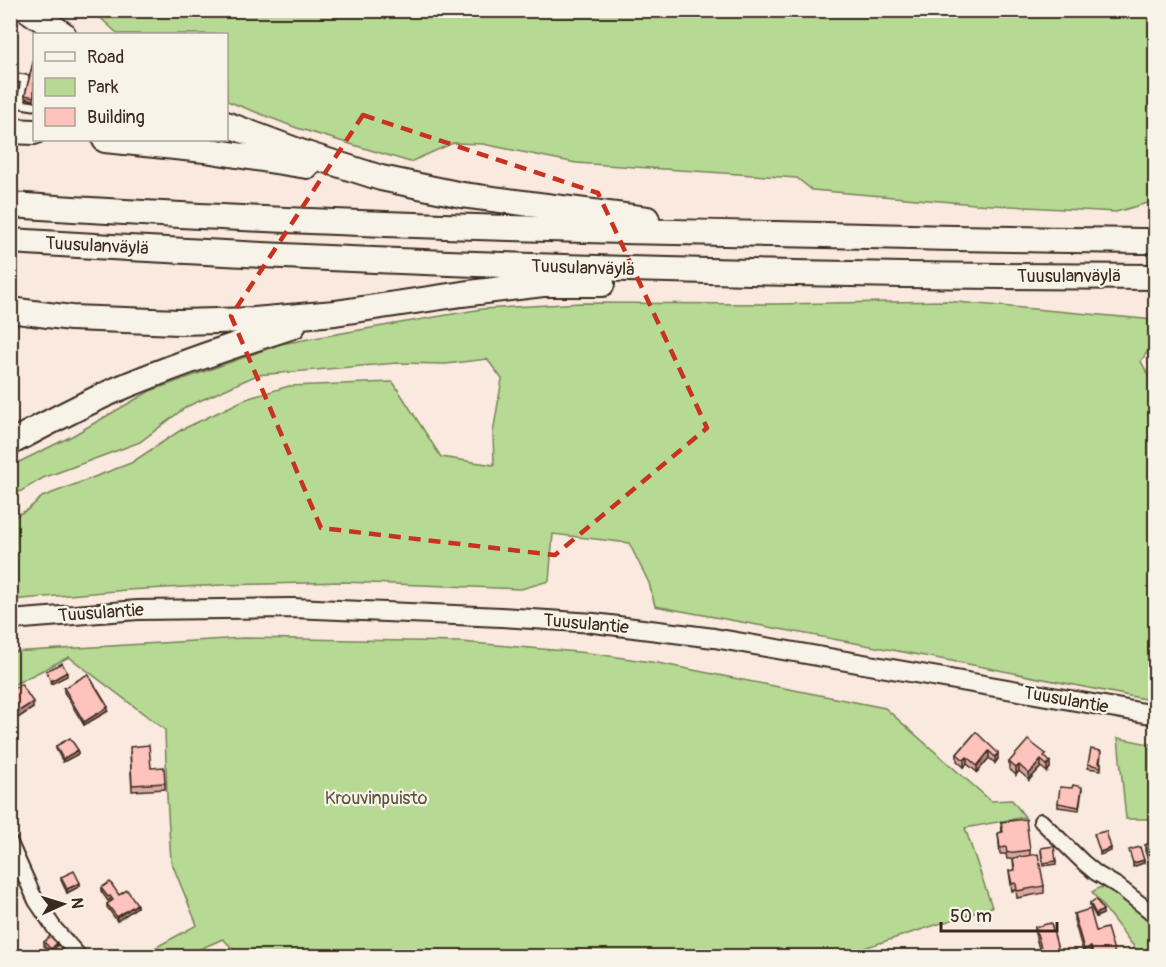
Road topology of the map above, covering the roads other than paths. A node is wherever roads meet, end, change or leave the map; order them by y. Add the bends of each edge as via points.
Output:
1 (28, 10) edge
2 (62, 33) edge
3 (10, 77) edge
4 (33, 106) edge
5 (228, 125) edge
6 (10, 131) edge
7 (33, 132) edge
8 (115, 141) edge
9 (381, 178) junction
10 (10, 205) edge
11 (777, 234) junction
12 (10, 241) edge
13 (1155, 241) edge
14 (766, 272) junction
15 (1155, 277) edge
16 (10, 310) edge
17 (335, 313) junction
18 (10, 443) edge
19 (10, 620) edge
20 (1155, 715) edge
21 (1041, 821) dead end
22 (10, 843) edge
23 (1155, 916) edge
24 (79, 957) edge

1 - 2 highway
3 - 4 lane via 25,79 21,104
5 - 9 highway
6 - 7 highway
8 - 9 highway via 205,150
9 - 11 highway via 462,195
10 - 11 highway, Tuusulanväylä via 308,220
11 - 13 highway, Tuusulanväylä
12 - 14 highway, Tuusulanväylä via 629,270
14 - 15 highway, Tuusulanväylä
14 - 17 highway via 616,284 543,285
16 - 17 highway via 70,318 179,322
17 - 18 highway via 123,386
19 - 20 main road, Tuusulantie via 138,610 293,608 594,623 714,638
21 - 23 street via 1096,873
22 - 24 street via 36,901

